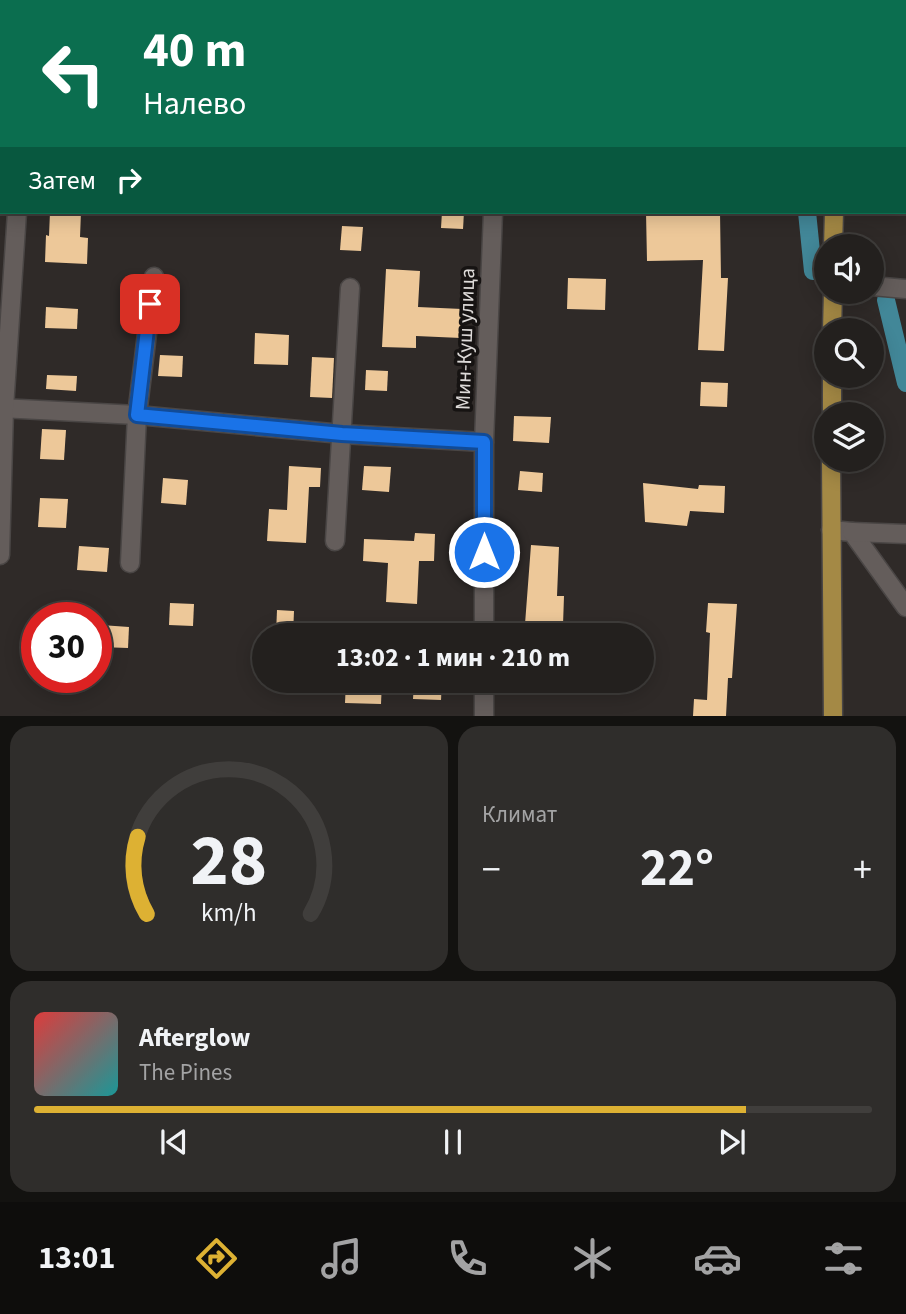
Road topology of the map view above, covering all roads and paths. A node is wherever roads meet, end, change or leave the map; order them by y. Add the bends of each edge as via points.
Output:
1 (17, 214) edge
2 (493, 214) edge
3 (834, 214) edge
4 (834, 234) edge
5 (154, 276) dead end
6 (884, 287) edge
7 (350, 288) dead end
8 (906, 289) edge
9 (2, 408) edge
10 (137, 415) junction
11 (342, 434) junction
12 (484, 442) junction
13 (831, 472) edge
14 (831, 530) junction
15 (852, 532) junction
16 (906, 534) edge
17 (335, 541) dead end
18 (0, 555) edge
19 (130, 563) dead end
20 (906, 607) edge
21 (484, 623) edge
22 (484, 693) edge
23 (484, 716) edge
24 (833, 716) edge

1 - 9 street
2 - 12 street, Мин-Куш улица
3 - 4 main road
5 - 10 street
6 - 8 street
7 - 11 street
9 - 10 street
9 - 18 street
10 - 11 street
10 - 19 street
11 - 12 street
11 - 17 street
12 - 21 street, Мин-Куш улица
13 - 14 main road
14 - 15 street
14 - 24 main road
15 - 16 street
15 - 20 street
22 - 23 street

